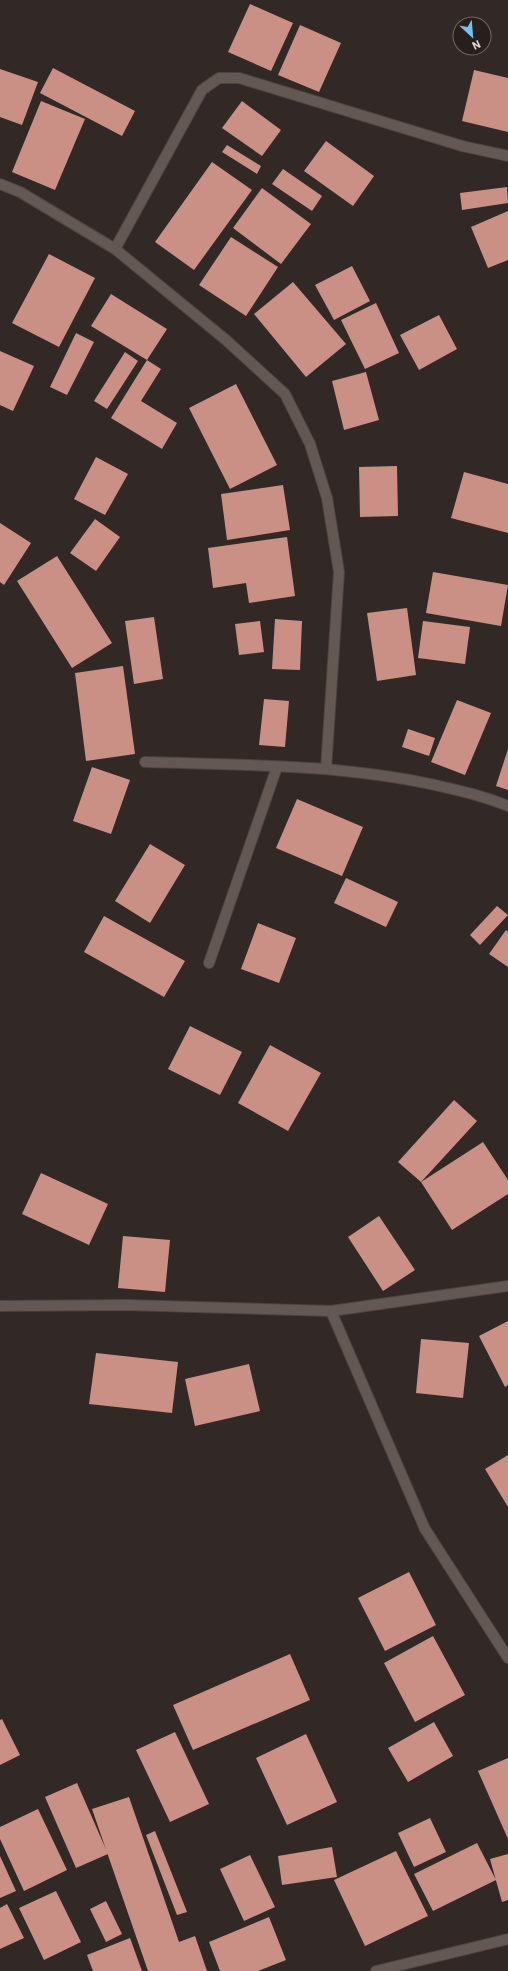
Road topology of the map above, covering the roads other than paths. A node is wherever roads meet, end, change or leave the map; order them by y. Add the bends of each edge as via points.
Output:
1 (508, 156) edge
2 (0, 184) edge
3 (115, 249) junction
4 (145, 762) dead end
5 (277, 767) junction
6 (326, 769) junction
7 (508, 806) edge
8 (210, 963) dead end
9 (508, 1286) edge
10 (0, 1306) edge
11 (331, 1310) junction
12 (508, 1658) edge
13 (508, 1939) edge
14 (376, 1971) edge

1 - 3 street via 462,146 239,78 219,78 202,90
2 - 3 street via 20,192
3 - 6 street via 226,340 285,394 310,444 327,498 339,572
4 - 5 street
5 - 6 street
5 - 8 street
6 - 7 street via 404,778 484,796
9 - 11 street
10 - 11 street via 127,1305
11 - 12 street via 425,1529
13 - 14 street

